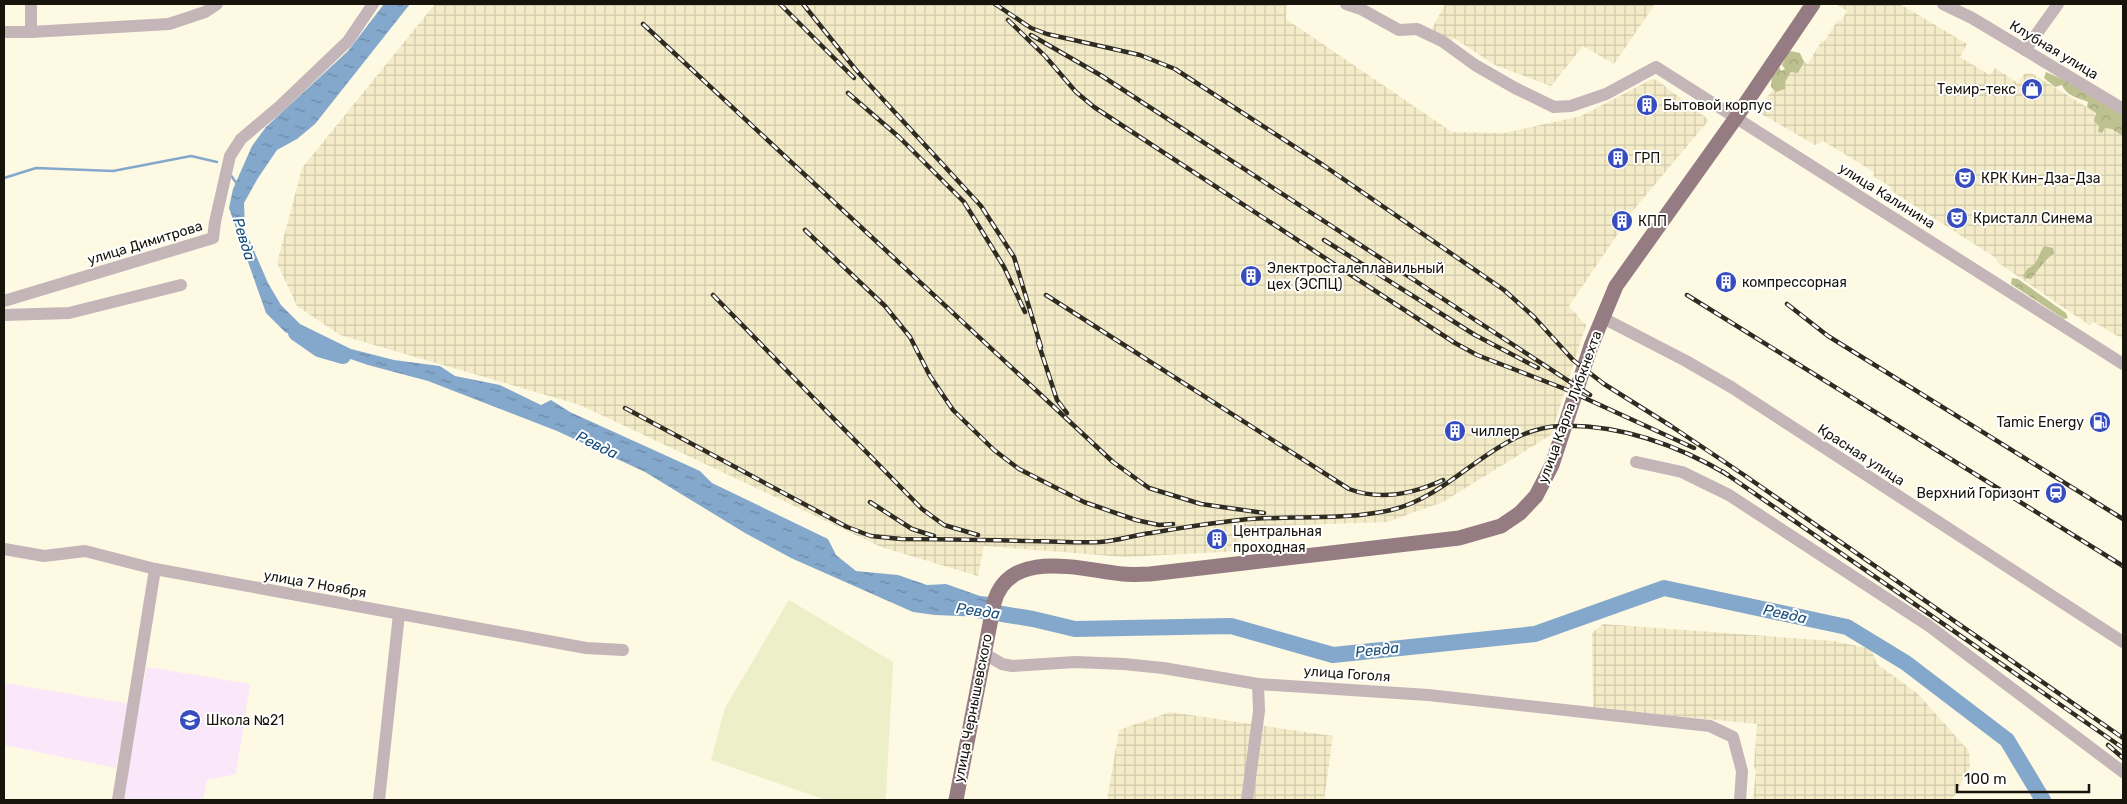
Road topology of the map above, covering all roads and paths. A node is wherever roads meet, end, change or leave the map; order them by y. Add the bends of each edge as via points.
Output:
1 (32, 4) edge
2 (217, 4) edge
3 (373, 4) edge
4 (1346, 4) edge
5 (1814, 4) edge
6 (1943, 4) edge
7 (2058, 4) edge
8 (4, 32) edge
9 (31, 32) junction
10 (2025, 50) junction
11 (2123, 109) edge
12 (1735, 119) junction
13 (181, 285) dead end
14 (4, 301) edge
15 (4, 315) edge
16 (1603, 318) junction
17 (2123, 364) edge
18 (1636, 462) dead end
19 (4, 549) edge
20 (155, 569) junction
21 (999, 587) joint
22 (399, 614) junction
23 (2123, 642) edge
24 (985, 647) junction
25 (623, 650) dead end
26 (1258, 684) junction
27 (2123, 772) edge
28 (118, 800) edge
29 (379, 800) edge
30 (956, 800) edge
31 (1247, 800) edge
32 (1740, 800) edge

1 - 9 street
2 - 9 street via 205,12 169,24
3 - 14 street, улица Димитрова via 348,41 241,139 230,156 213,238
4 - 12 street, улица Калинина via 1400,30 1417,29 1442,41 1483,70 1554,107 1570,106 1606,94 1656,67
5 - 12 main road, улица Карла Либкнехта
6 - 10 street, Клубная улица
7 - 10 street
8 - 9 street
10 - 11 street, Клубная улица
12 - 16 main road, улица Карла Либкнехта via 1623,275
12 - 17 street, улица Калинина
13 - 15 street via 69,313
16 - 21 main road, улица Карла Либкнехта via 1547,475 1536,496 1501,526 1475,534 1414,544 1150,574 1050,566 1020,571
16 - 23 street, Красная улица via 1731,388
18 - 27 street via 1682,472 1729,495 1929,626
19 - 20 street, улица 7 Ноября via 44,556 85,551
20 - 22 street, улица 7 Ноября
20 - 28 street
21 - 24 main road, улица Чернышевского
22 - 25 street, улица 7 Ноября via 586,648
22 - 29 street
24 - 26 street, улица Гоголя via 1002,664 1012,666 1075,662 1124,664
24 - 30 main road, улица Чернышевского
26 - 31 street via 1258,711
26 - 32 street, улица Гоголя via 1428,695 1710,726 1733,737 1742,771

